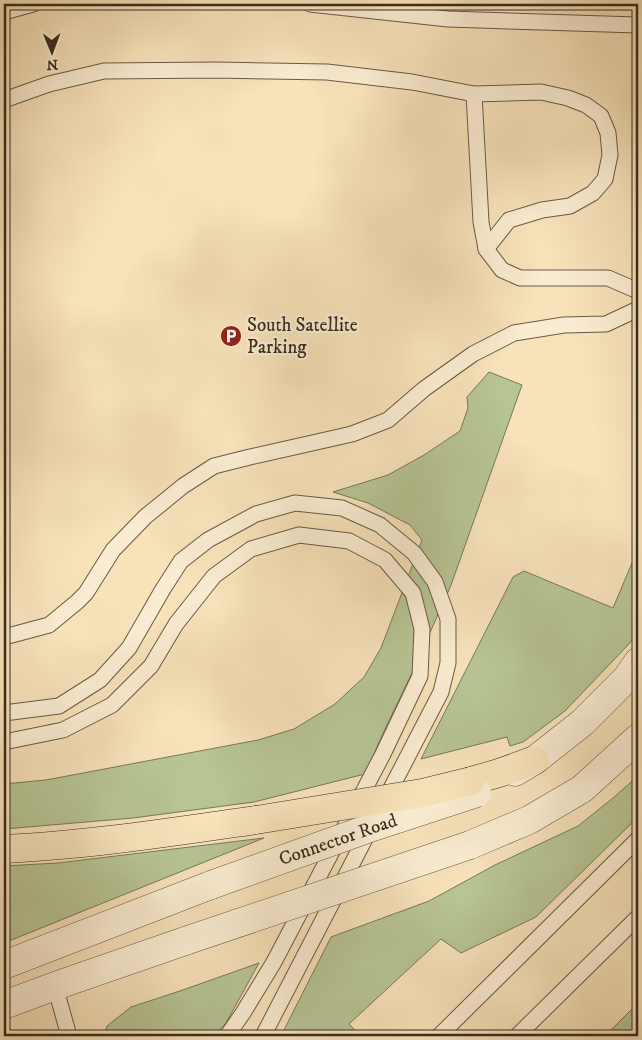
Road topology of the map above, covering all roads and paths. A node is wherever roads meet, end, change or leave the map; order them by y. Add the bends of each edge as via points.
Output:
1 (33, 4) edge
2 (310, 4) edge
3 (4, 12) edge
4 (638, 25) edge
5 (474, 94) junction
6 (4, 100) edge
7 (486, 250) junction
8 (638, 291) edge
9 (638, 309) edge
10 (4, 635) edge
11 (638, 662) edge
12 (4, 713) edge
13 (638, 738) edge
14 (4, 742) edge
15 (535, 760) joint
16 (474, 787) junction
17 (638, 839) edge
18 (4, 849) edge
19 (638, 917) edge
20 (4, 965) edge
21 (55, 986) junction
22 (4, 1005) edge
23 (69, 1036) edge
24 (227, 1036) edge
25 (263, 1036) edge
26 (439, 1036) edge
27 (517, 1036) edge

1 - 3 lane
2 - 4 lane via 448,19
5 - 6 lane via 412,82 327,72 104,71 49,84
5 - 7 lane via 481,222
5 - 7 lane via 541,92 586,105 601,116 608,133 610,155 605,178 593,194 570,206 510,220
7 - 8 lane via 502,270 520,278 608,278
9 - 10 lane via 606,324 564,325 514,333 473,354 388,420 352,434 214,466 183,486 145,518 113,550 86,593 49,625
11 - 15 street via 627,678 582,723
12 - 25 lane via 58,706 100,680 129,648 182,561 208,540 256,514 295,503 342,508 380,525 414,553 435,582 448,620 448,663 441,692
13 - 21 street, bridge via 582,789 529,820 470,845
14 - 24 lane via 63,730 112,705 151,666 176,624 214,576 251,549 300,535 349,541 385,560 413,593 422,629 420,676 384,754 274,962
15 - 16 highway via 499,773
16 - 18 highway, bridge via 131,837
16 - 20 street, Connector Road, bridge
17 - 26 lane
19 - 27 lane
21 - 22 street
21 - 23 lane

